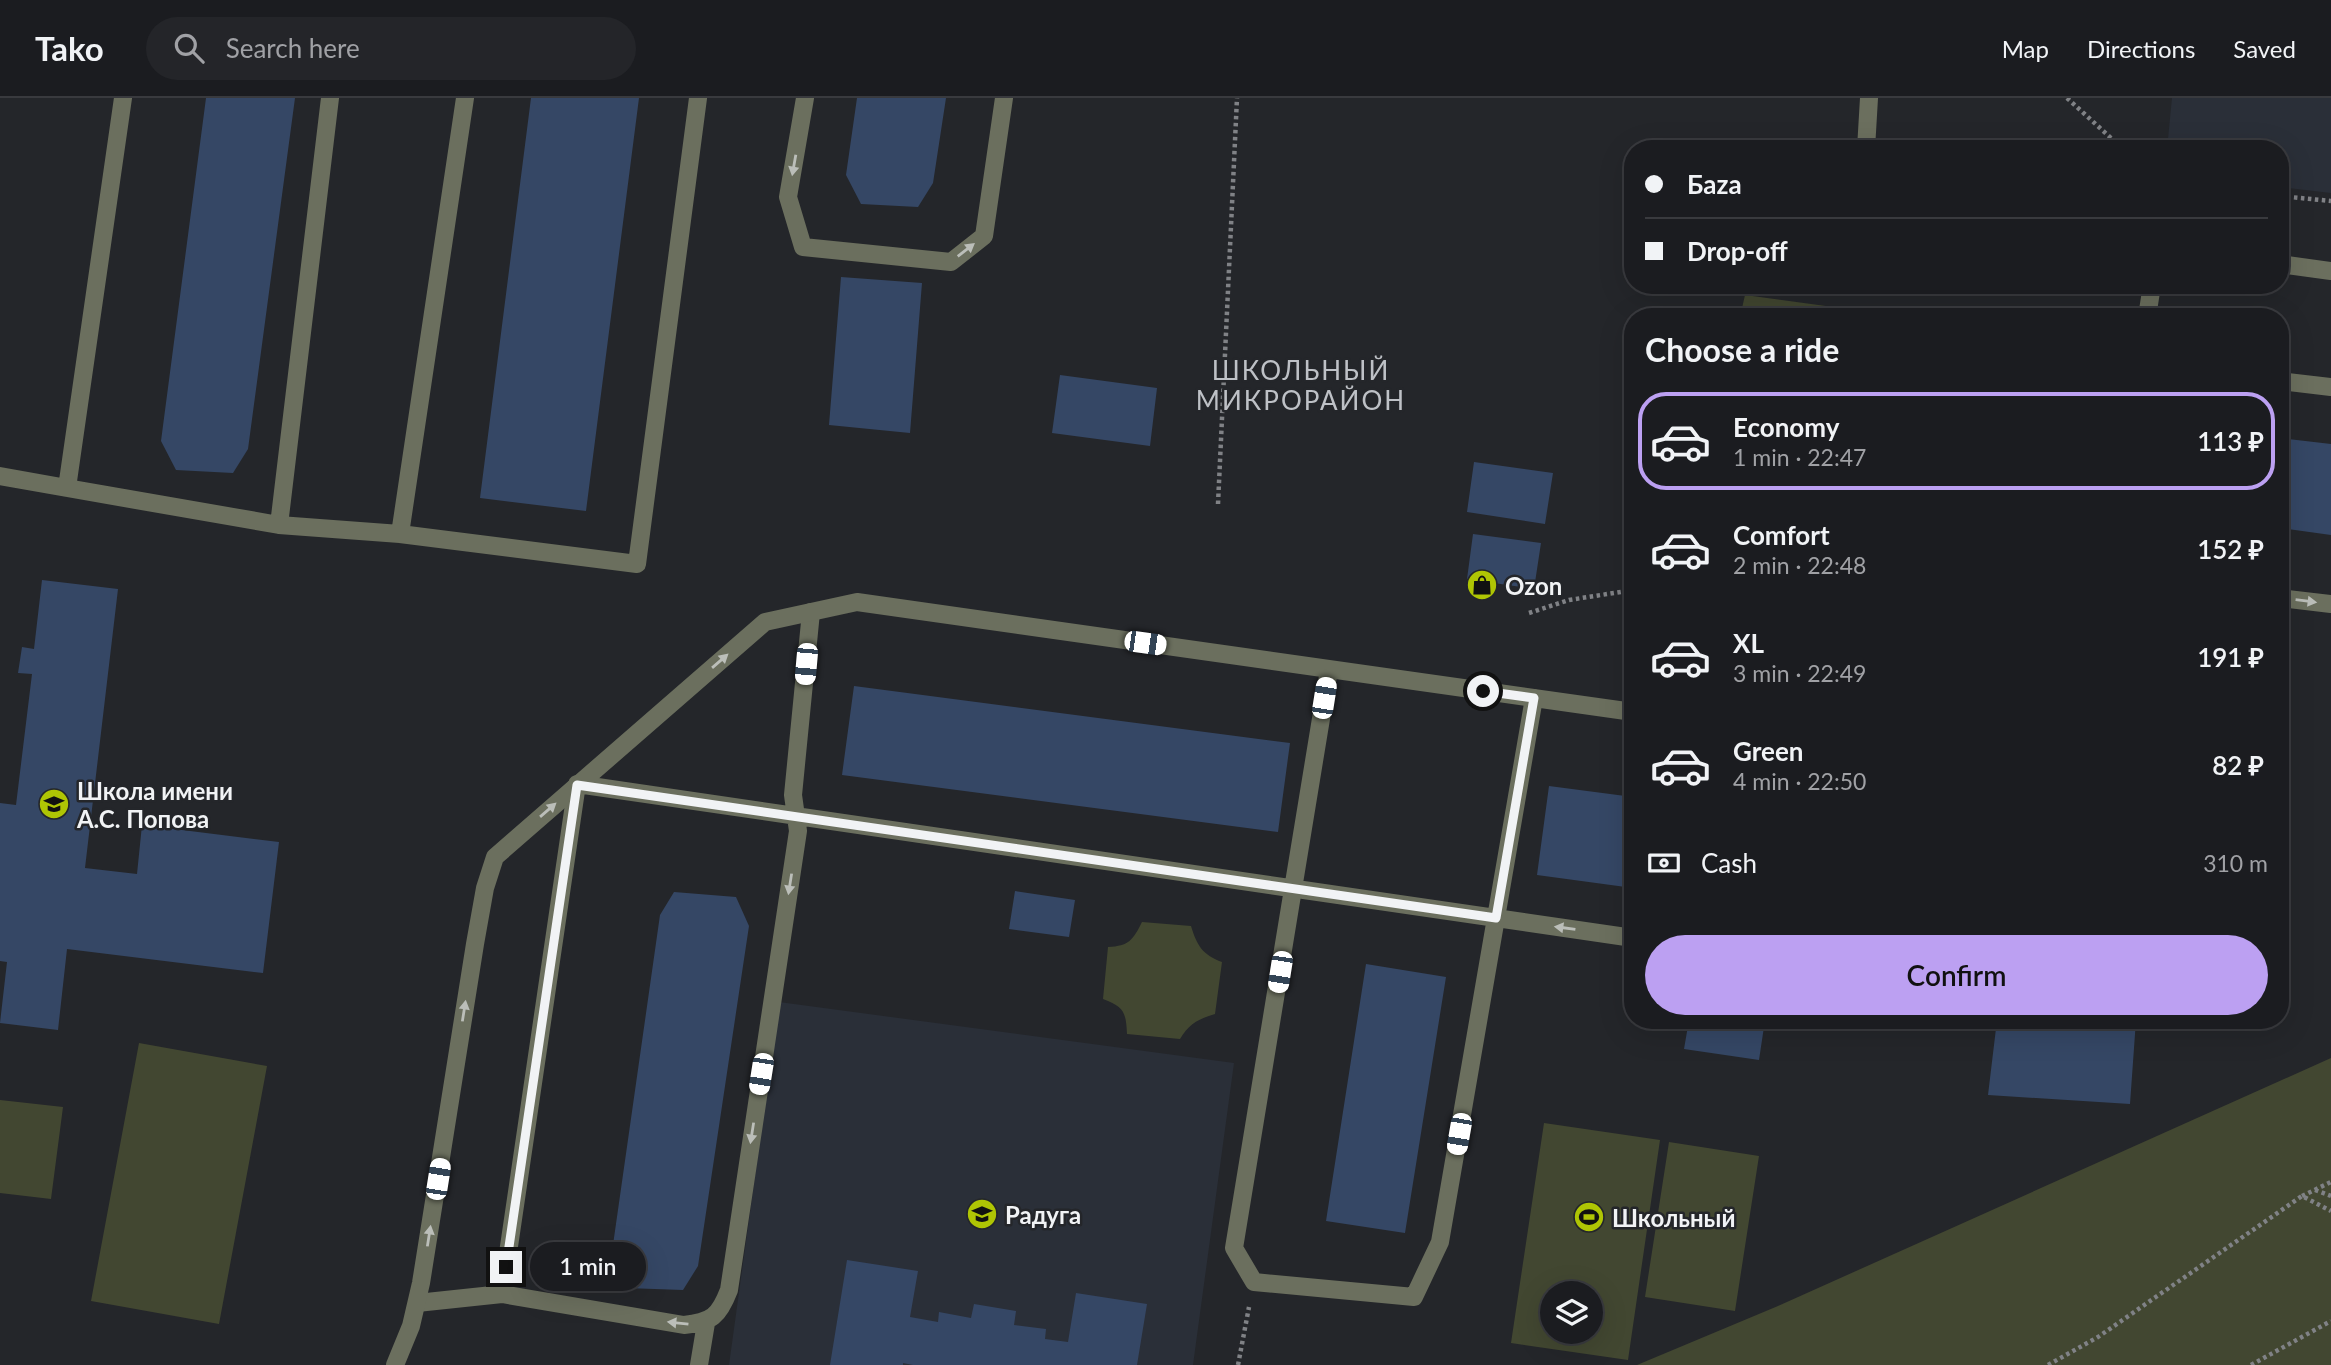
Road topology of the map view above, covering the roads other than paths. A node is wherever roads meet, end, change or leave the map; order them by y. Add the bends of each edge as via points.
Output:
1 (123, 98) edge
2 (330, 98) edge
3 (465, 98) edge
4 (698, 98) edge
5 (805, 98) edge
6 (1004, 98) edge
7 (1869, 98) edge
8 (1867, 140) edge
9 (2289, 265) edge
10 (2331, 271) edge
11 (2289, 382) edge
12 (2331, 387) edge
13 (0, 476) edge
14 (68, 488) junction
15 (279, 525) junction
16 (400, 534) junction
17 (2289, 599) edge
18 (2331, 604) edge
19 (811, 612) junction
20 (1329, 670) junction
21 (1534, 698) junction
22 (1624, 711) edge
23 (577, 785) junction
24 (796, 816) junction
25 (1294, 889) junction
26 (1496, 918) junction
27 (1624, 937) edge
28 (502, 1294) junction
29 (416, 1303) junction
30 (705, 1323) junction
31 (395, 1365) edge
32 (699, 1365) edge

1 - 14 street
2 - 15 street
3 - 16 street
4 - 16 street via 637,564
5 -> 6 street via 788,197 803,247 951,262 984,236
7 - 8 street
9 - 10 street
11 - 12 street
13 - 14 street
14 - 15 street
15 - 16 street
17 -> 18 street
19 - 20 street via 856,602
23 -> 19 street via 765,622
19 - 24 street via 793,795
20 - 21 street
20 - 25 street
21 - 22 street
21 - 26 street
23 - 24 street
23 - 28 street
29 -> 23 street via 485,888 495,857
24 - 25 street
24 -> 30 street via 798,831 729,1290 721,1310
25 - 26 street
25 - 26 street via 1234,1248 1254,1282 1414,1297 1440,1242
27 -> 26 street
28 - 29 street
30 -> 28 street via 684,1325
29 - 31 street
30 - 32 street

